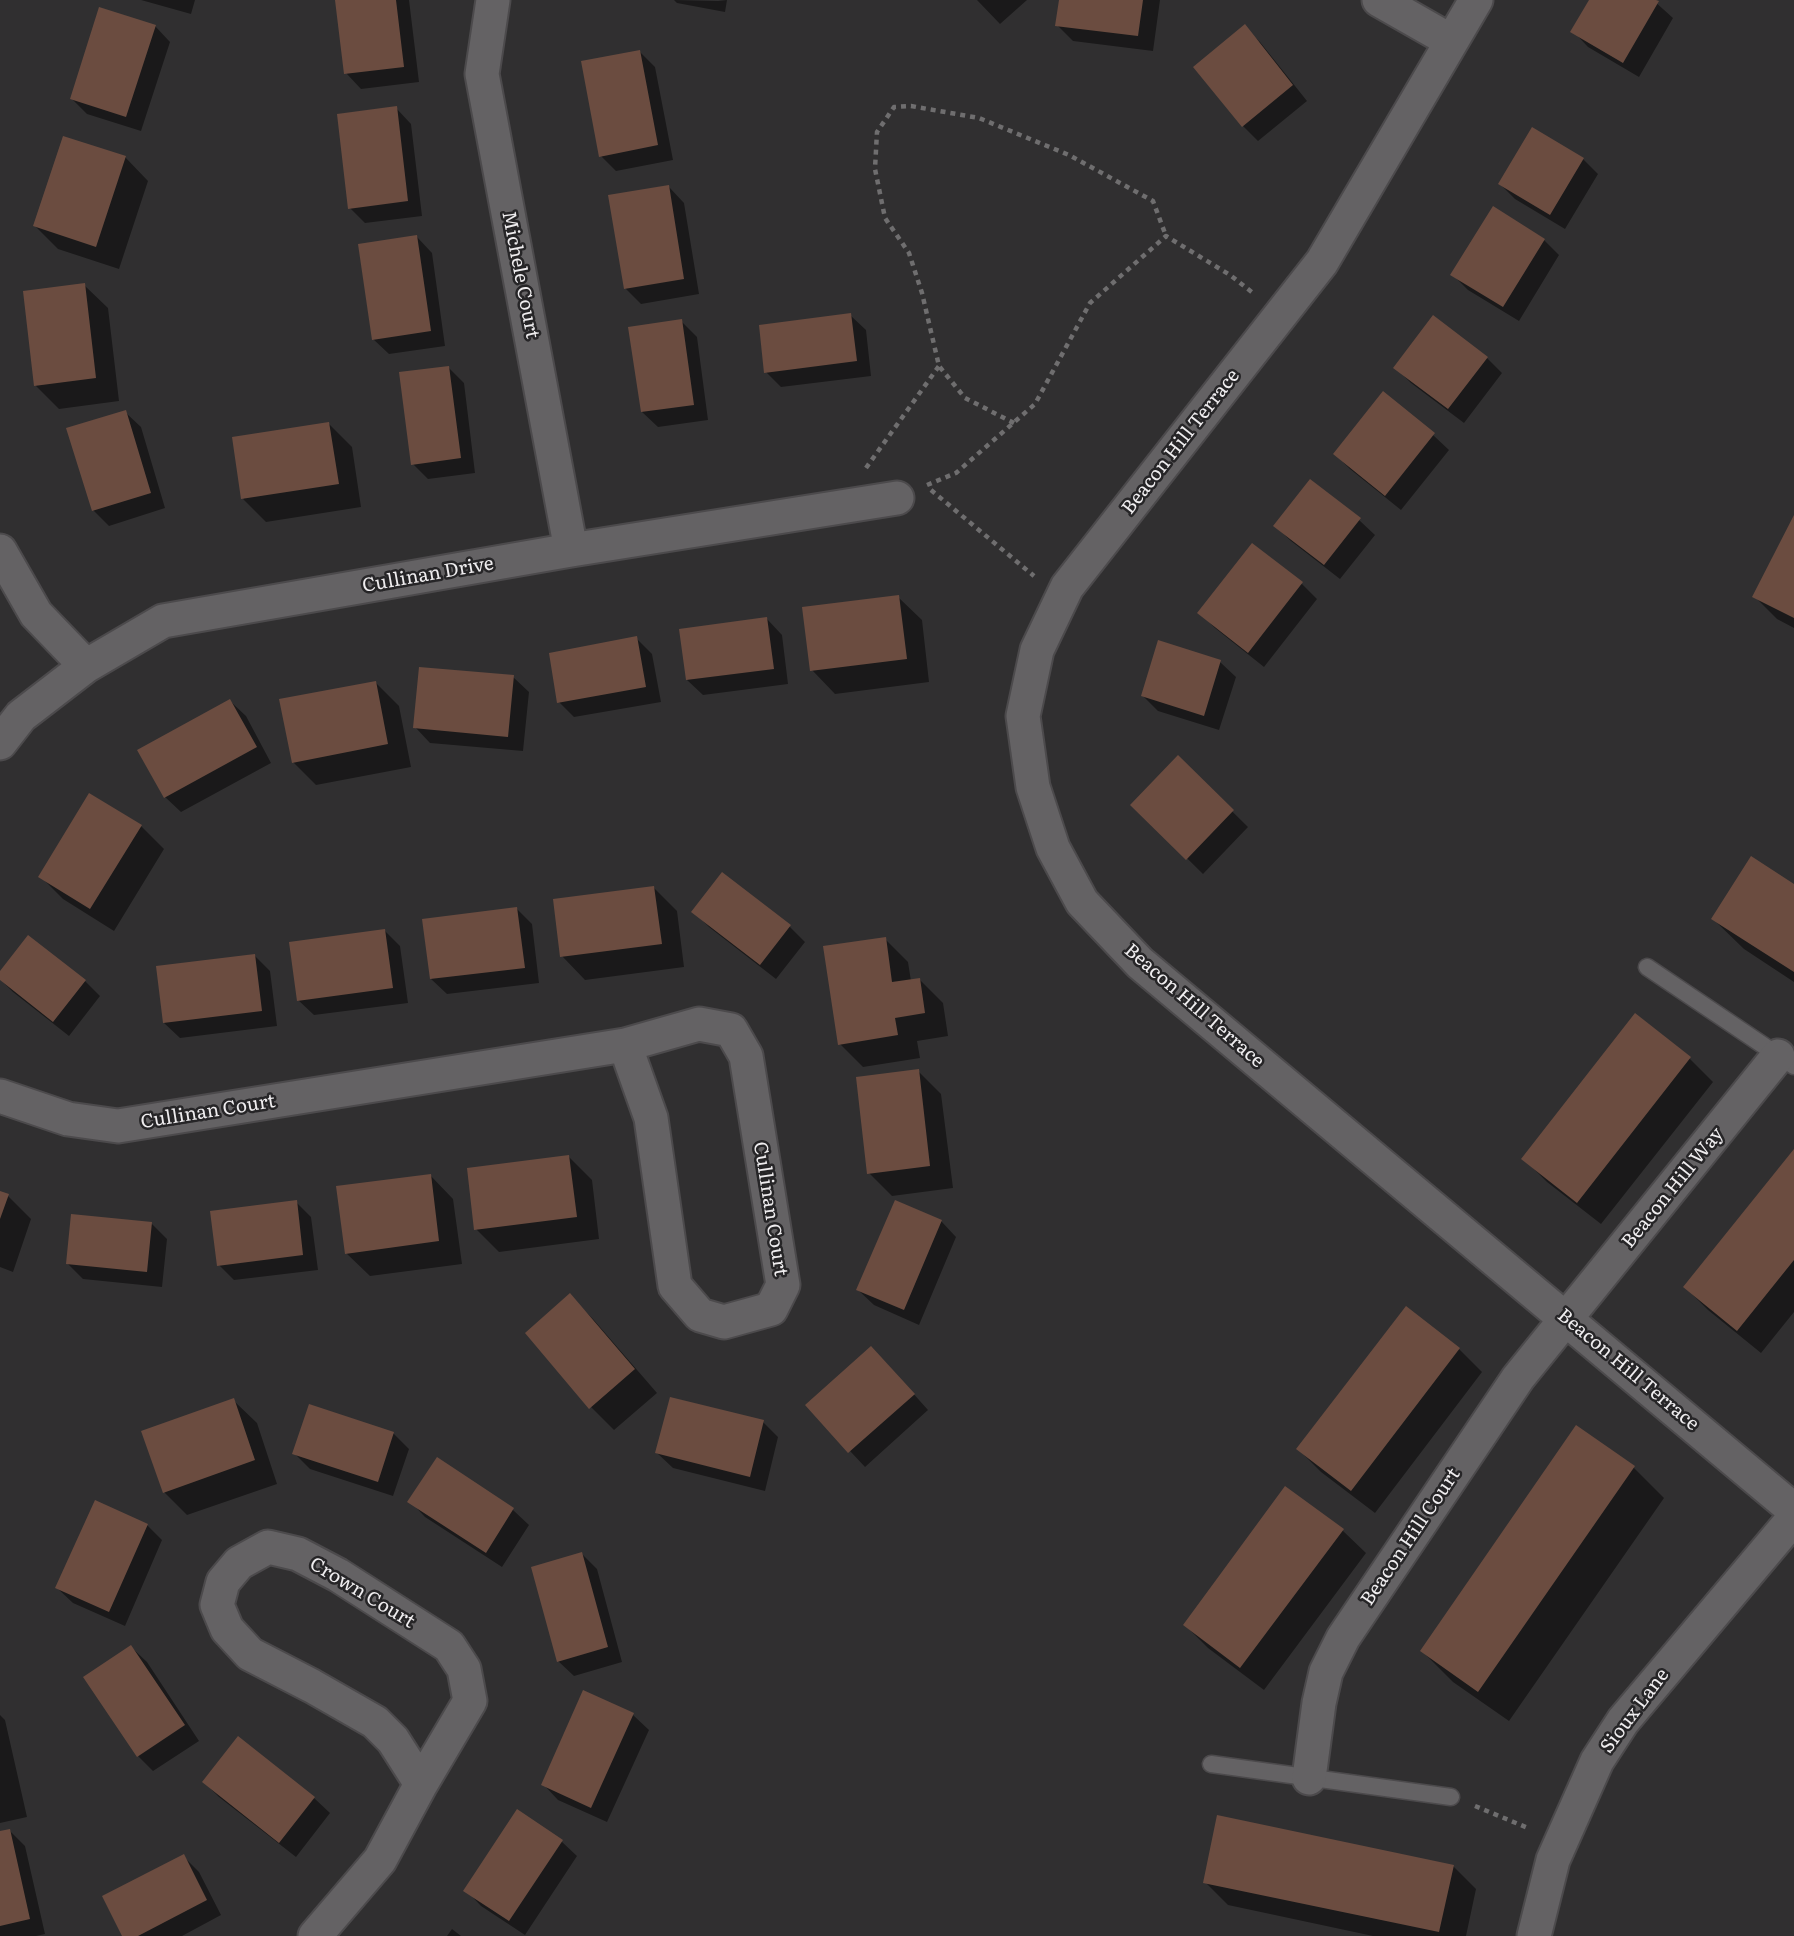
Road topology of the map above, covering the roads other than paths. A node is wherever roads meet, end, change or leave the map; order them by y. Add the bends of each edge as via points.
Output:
1 (493, 0) edge
2 (1378, 0) edge
3 (1476, 0) edge
4 (1451, 41) junction
5 (911, 492) road end
6 (571, 550) junction
7 (0, 551) edge
8 (86, 666) junction
9 (0, 743) edge
10 (1647, 967) dead end
11 (625, 1045) junction
12 (1786, 1061) edge
13 (0, 1096) edge
14 (1567, 1319) junction
15 (1794, 1510) edge
16 (1794, 1518) edge
17 (1211, 1764) dead end
18 (1309, 1778) junction
19 (421, 1784) junction
20 (1451, 1797) road end
21 (315, 1936) edge
22 (1534, 1936) edge

1 - 6 street, Michele Court via 482,74
2 - 4 street
3 - 4 street, Beacon Hill Terrace
4 - 14 street, Beacon Hill Terrace via 1322,262 1067,587 1037,650 1023,716 1033,787 1054,848 1082,902 1140,963
5 - 6 street, Cullinan Drive
6 - 8 street, Cullinan Drive via 163,621
7 - 8 street via 36,614
8 - 9 street, Cullinan Drive via 21,716
10 - 12 lane, Beacon Hill Way
11 - 11 street, Cullinan Court via 651,1118 675,1286 700,1315 724,1322 771,1309 783,1284 746,1056 731,1030 699,1024
11 - 13 street, Cullinan Court via 118,1126 68,1119
12 - 14 street, Beacon Hill Way
14 - 15 street, Beacon Hill Terrace
14 - 18 street, Beacon Hill Court via 1518,1378 1343,1638 1326,1672
16 - 22 street, Sioux Lane via 1623,1721 1597,1761 1553,1860
17 - 18 lane
18 - 20 lane
19 - 19 street, Crown Court via 393,1740 375,1722 250,1654 227,1629 217,1605 223,1582 239,1563 268,1546 298,1555 338,1575 449,1647 464,1669 470,1701
19 - 21 street, Crown Court via 380,1860

